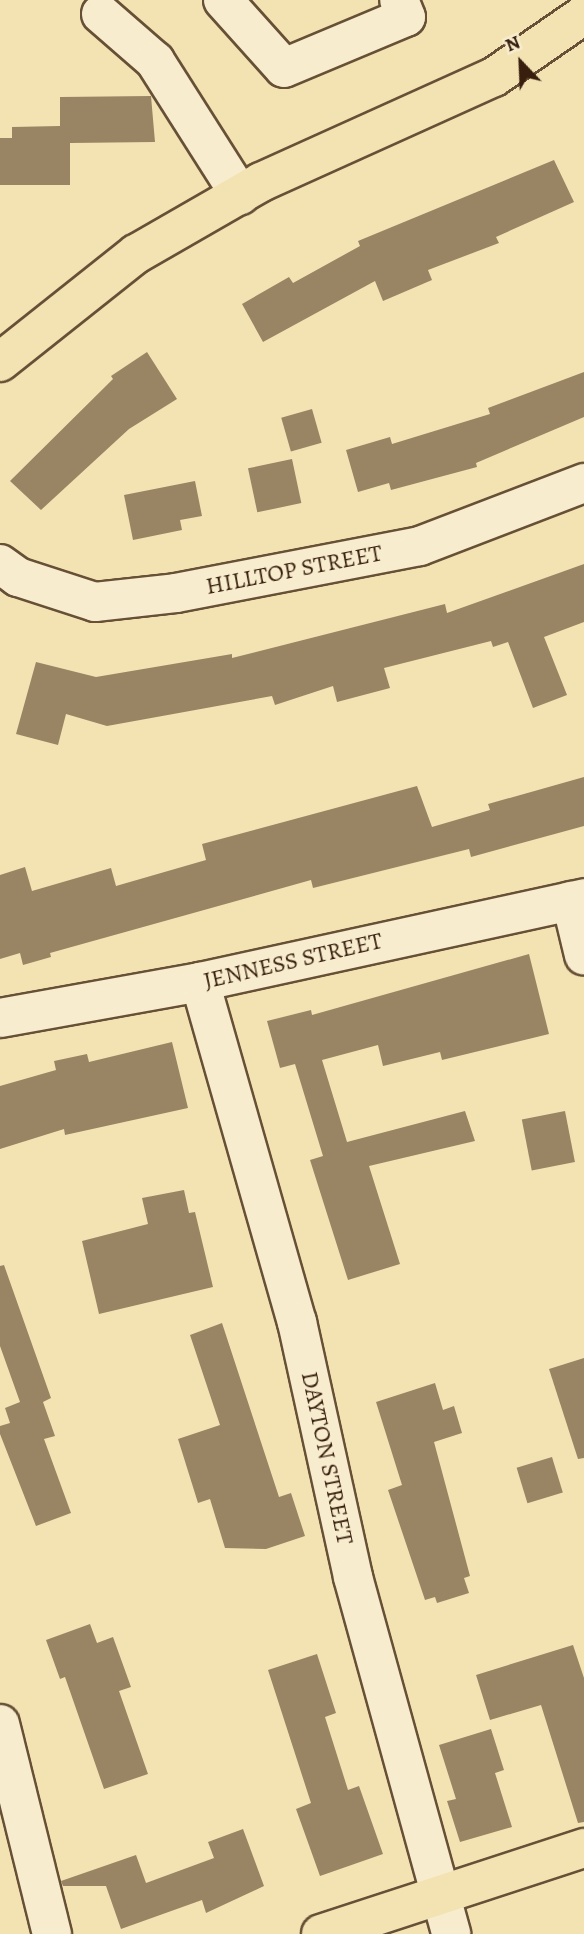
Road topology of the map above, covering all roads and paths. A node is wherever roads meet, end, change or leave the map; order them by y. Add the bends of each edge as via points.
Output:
1 (223, 0) edge
2 (399, 0) edge
3 (101, 13) dead end
4 (584, 15) edge
5 (240, 194) junction
6 (0, 362) edge
7 (584, 483) edge
8 (0, 564) edge
9 (577, 899) edge
10 (584, 954) edge
11 (200, 982) junction
12 (0, 1018) edge
13 (0, 1724) edge
14 (584, 1848) edge
15 (438, 1895) junction
16 (51, 1934) edge
17 (321, 1934) edge
18 (452, 1934) edge

1 - 2 street via 284,68 406,17
3 - 5 street via 155,61
4 - 5 main road via 494,77
5 - 6 main road via 136,254
7 - 8 street, HILLTOP STREET via 420,546 176,593 95,602 18,577
9 - 10 street
9 - 11 street, JENNESS STREET
11 - 12 street, JENNESS STREET
11 - 15 street, DAYTON STREET via 297,1322 353,1577
13 - 16 street
14 - 15 main road
15 - 17 main road
15 - 18 street, DAYTON STREET

